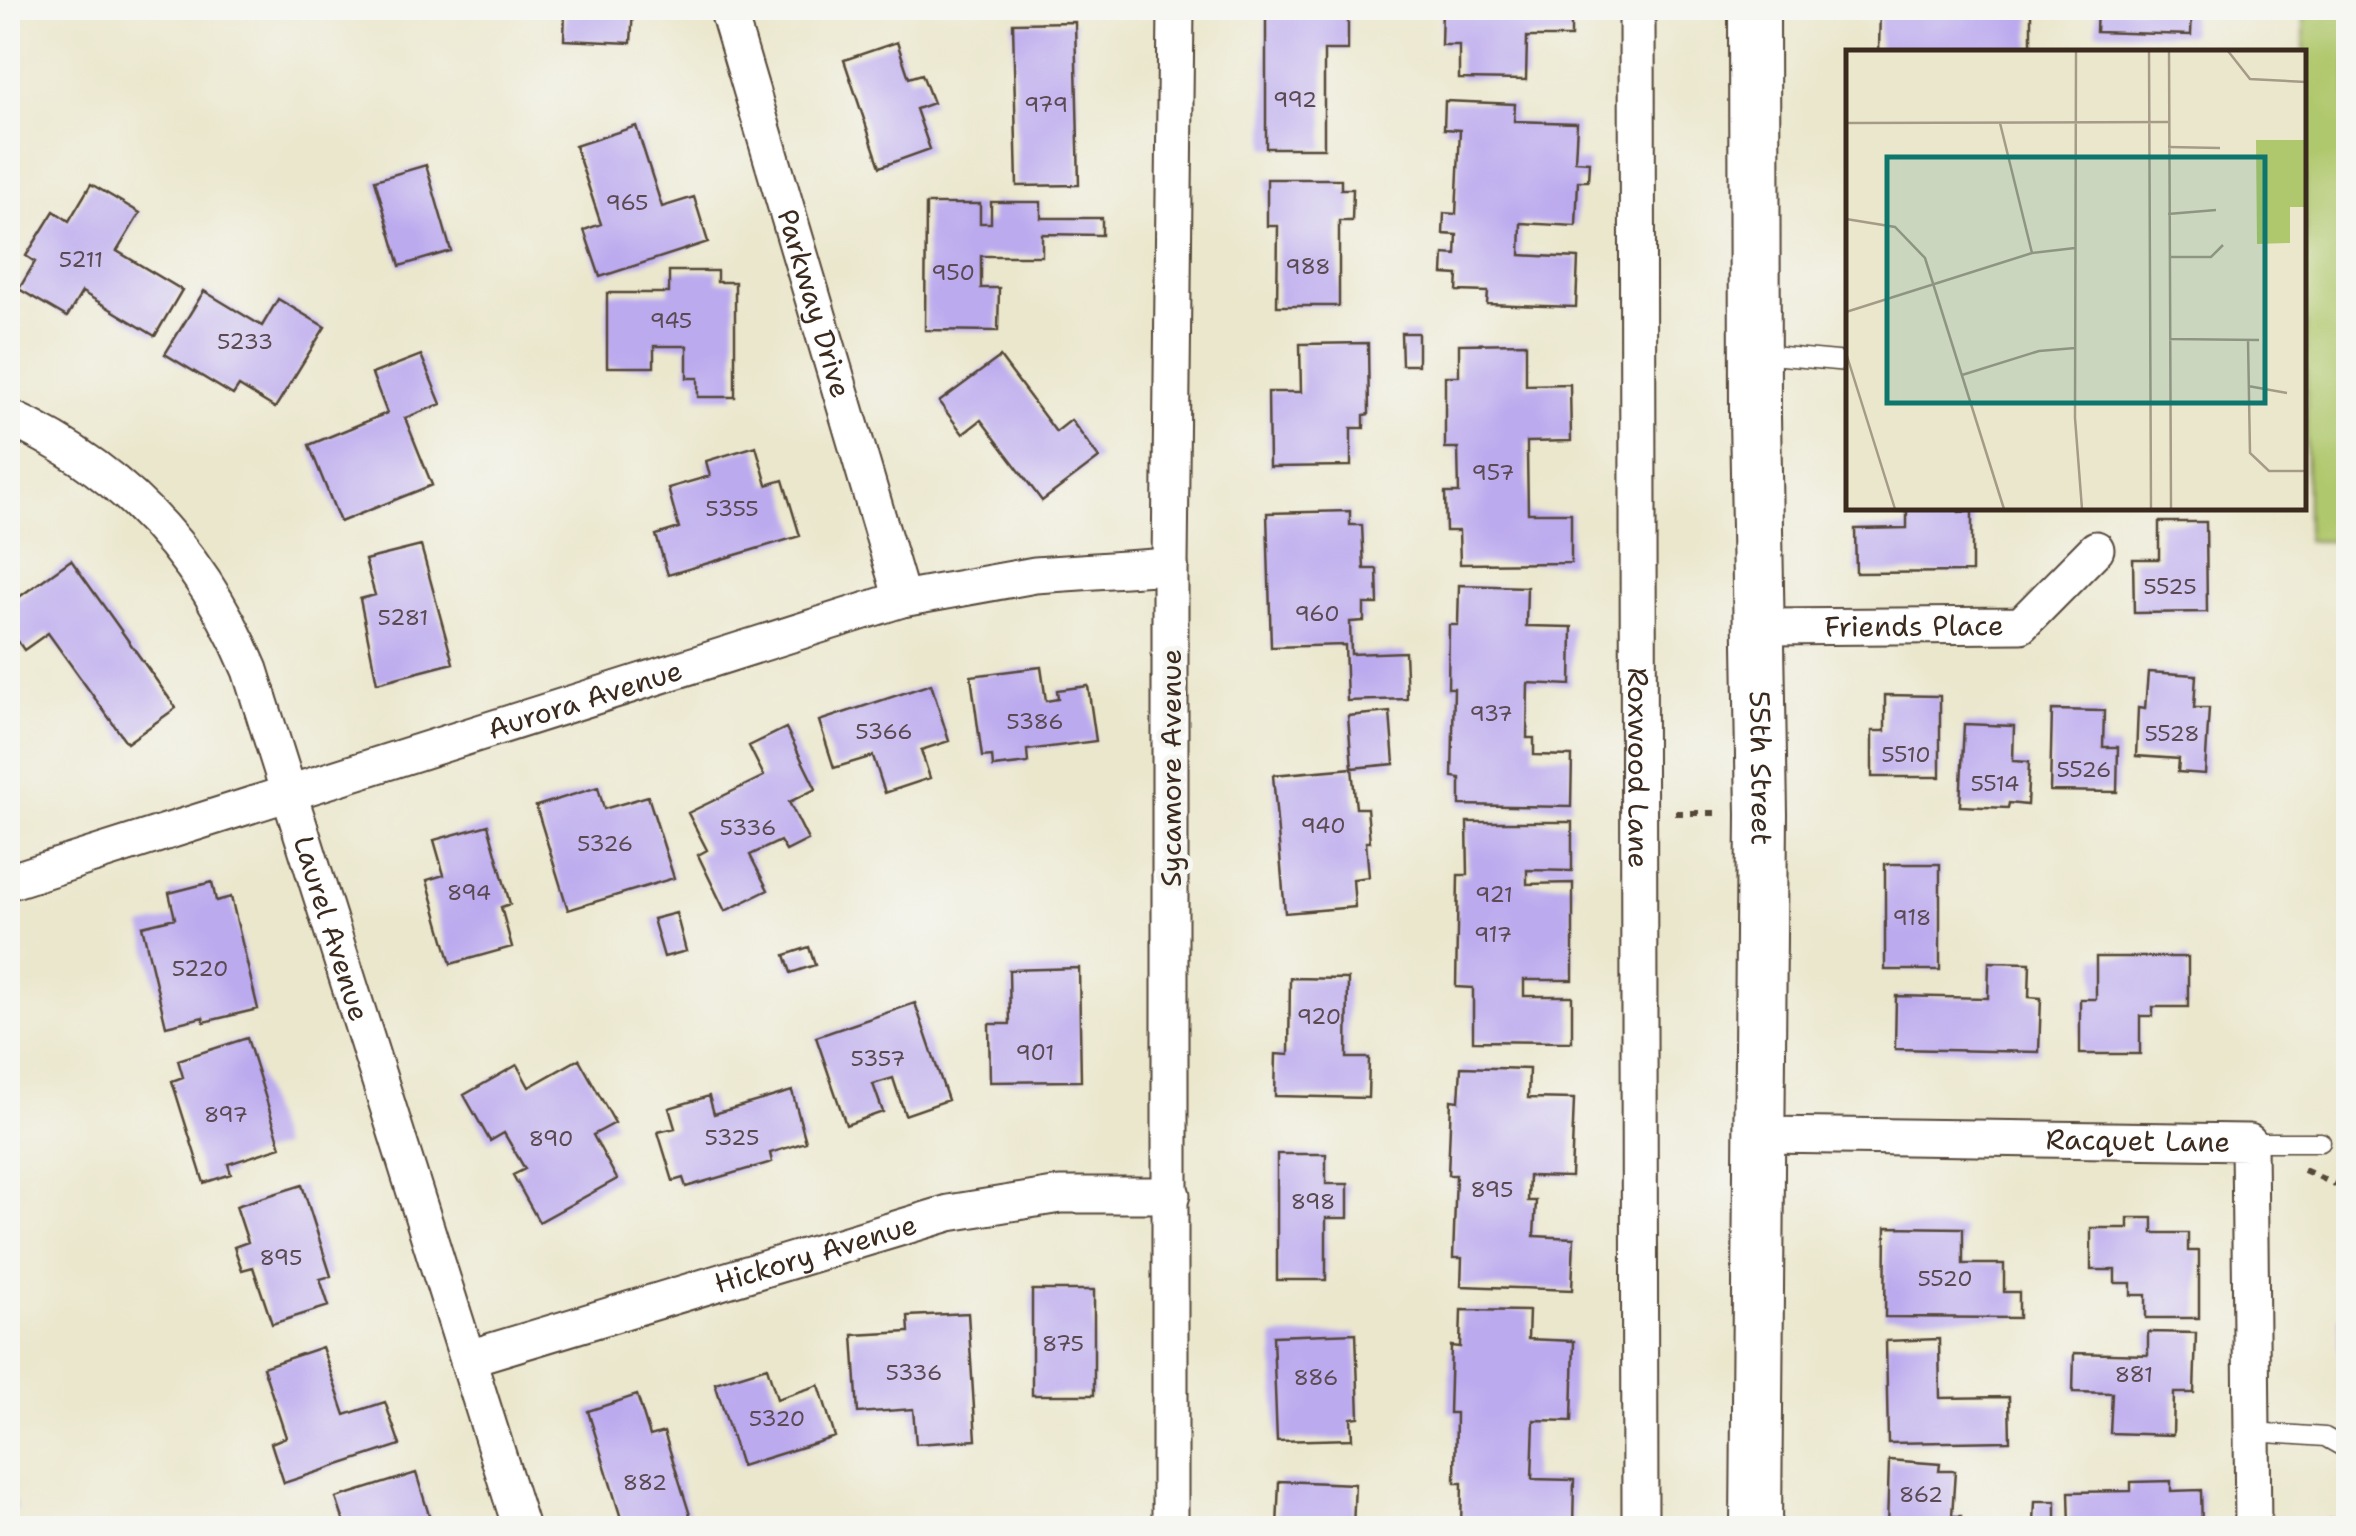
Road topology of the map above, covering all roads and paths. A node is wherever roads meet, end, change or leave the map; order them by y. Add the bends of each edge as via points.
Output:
1 (727, 8) edge
2 (1176, 8) edge
3 (1637, 8) edge
4 (1754, 8) edge
5 (1755, 353) junction
6 (1846, 362) edge
7 (8, 417) edge
8 (2096, 549) dead end
9 (1170, 566) junction
10 (902, 599) junction
11 (1758, 627) junction
12 (288, 792) junction
13 (1638, 812) junction
14 (1762, 814) junction
15 (8, 882) edge
16 (1760, 1135) junction
17 (2249, 1142) junction
18 (2321, 1142) dead end
19 (1172, 1195) junction
20 (469, 1358) junction
21 (2253, 1432) junction
22 (2348, 1450) edge
23 (521, 1528) edge
24 (1170, 1528) edge
25 (1640, 1528) edge
26 (1756, 1528) edge
27 (2254, 1528) edge

1 - 10 street, Parkway Drive
2 - 9 street, Sycamore Avenue
3 - 13 street, Roxwood Lane
4 - 5 main road, 55th Street
5 - 6 lane
5 - 11 main road, 55th Street
7 - 12 street, Laurel Avenue via 50,436 123,488 186,552 233,629
8 - 11 street, Friends Place via 2021,626
9 - 10 street, Aurora Avenue via 1035,574
9 - 19 street, Sycamore Avenue
10 - 12 street, Aurora Avenue
11 - 14 main road, 55th Street
12 - 15 street, Aurora Avenue
12 - 20 street, Laurel Avenue
13 - 14 path
13 - 25 street, Roxwood Lane
14 - 16 main road, 55th Street
16 - 17 street, Racquet Lane
16 - 26 main road, 55th Street
17 - 18 lane
17 - 21 street, Racquet Lane
19 - 20 street, Hickory Avenue via 1060,1195 949,1213
19 - 24 street, Sycamore Avenue
20 - 23 street, Laurel Avenue
21 - 22 lane via 2325,1437
21 - 27 street, Racquet Lane

